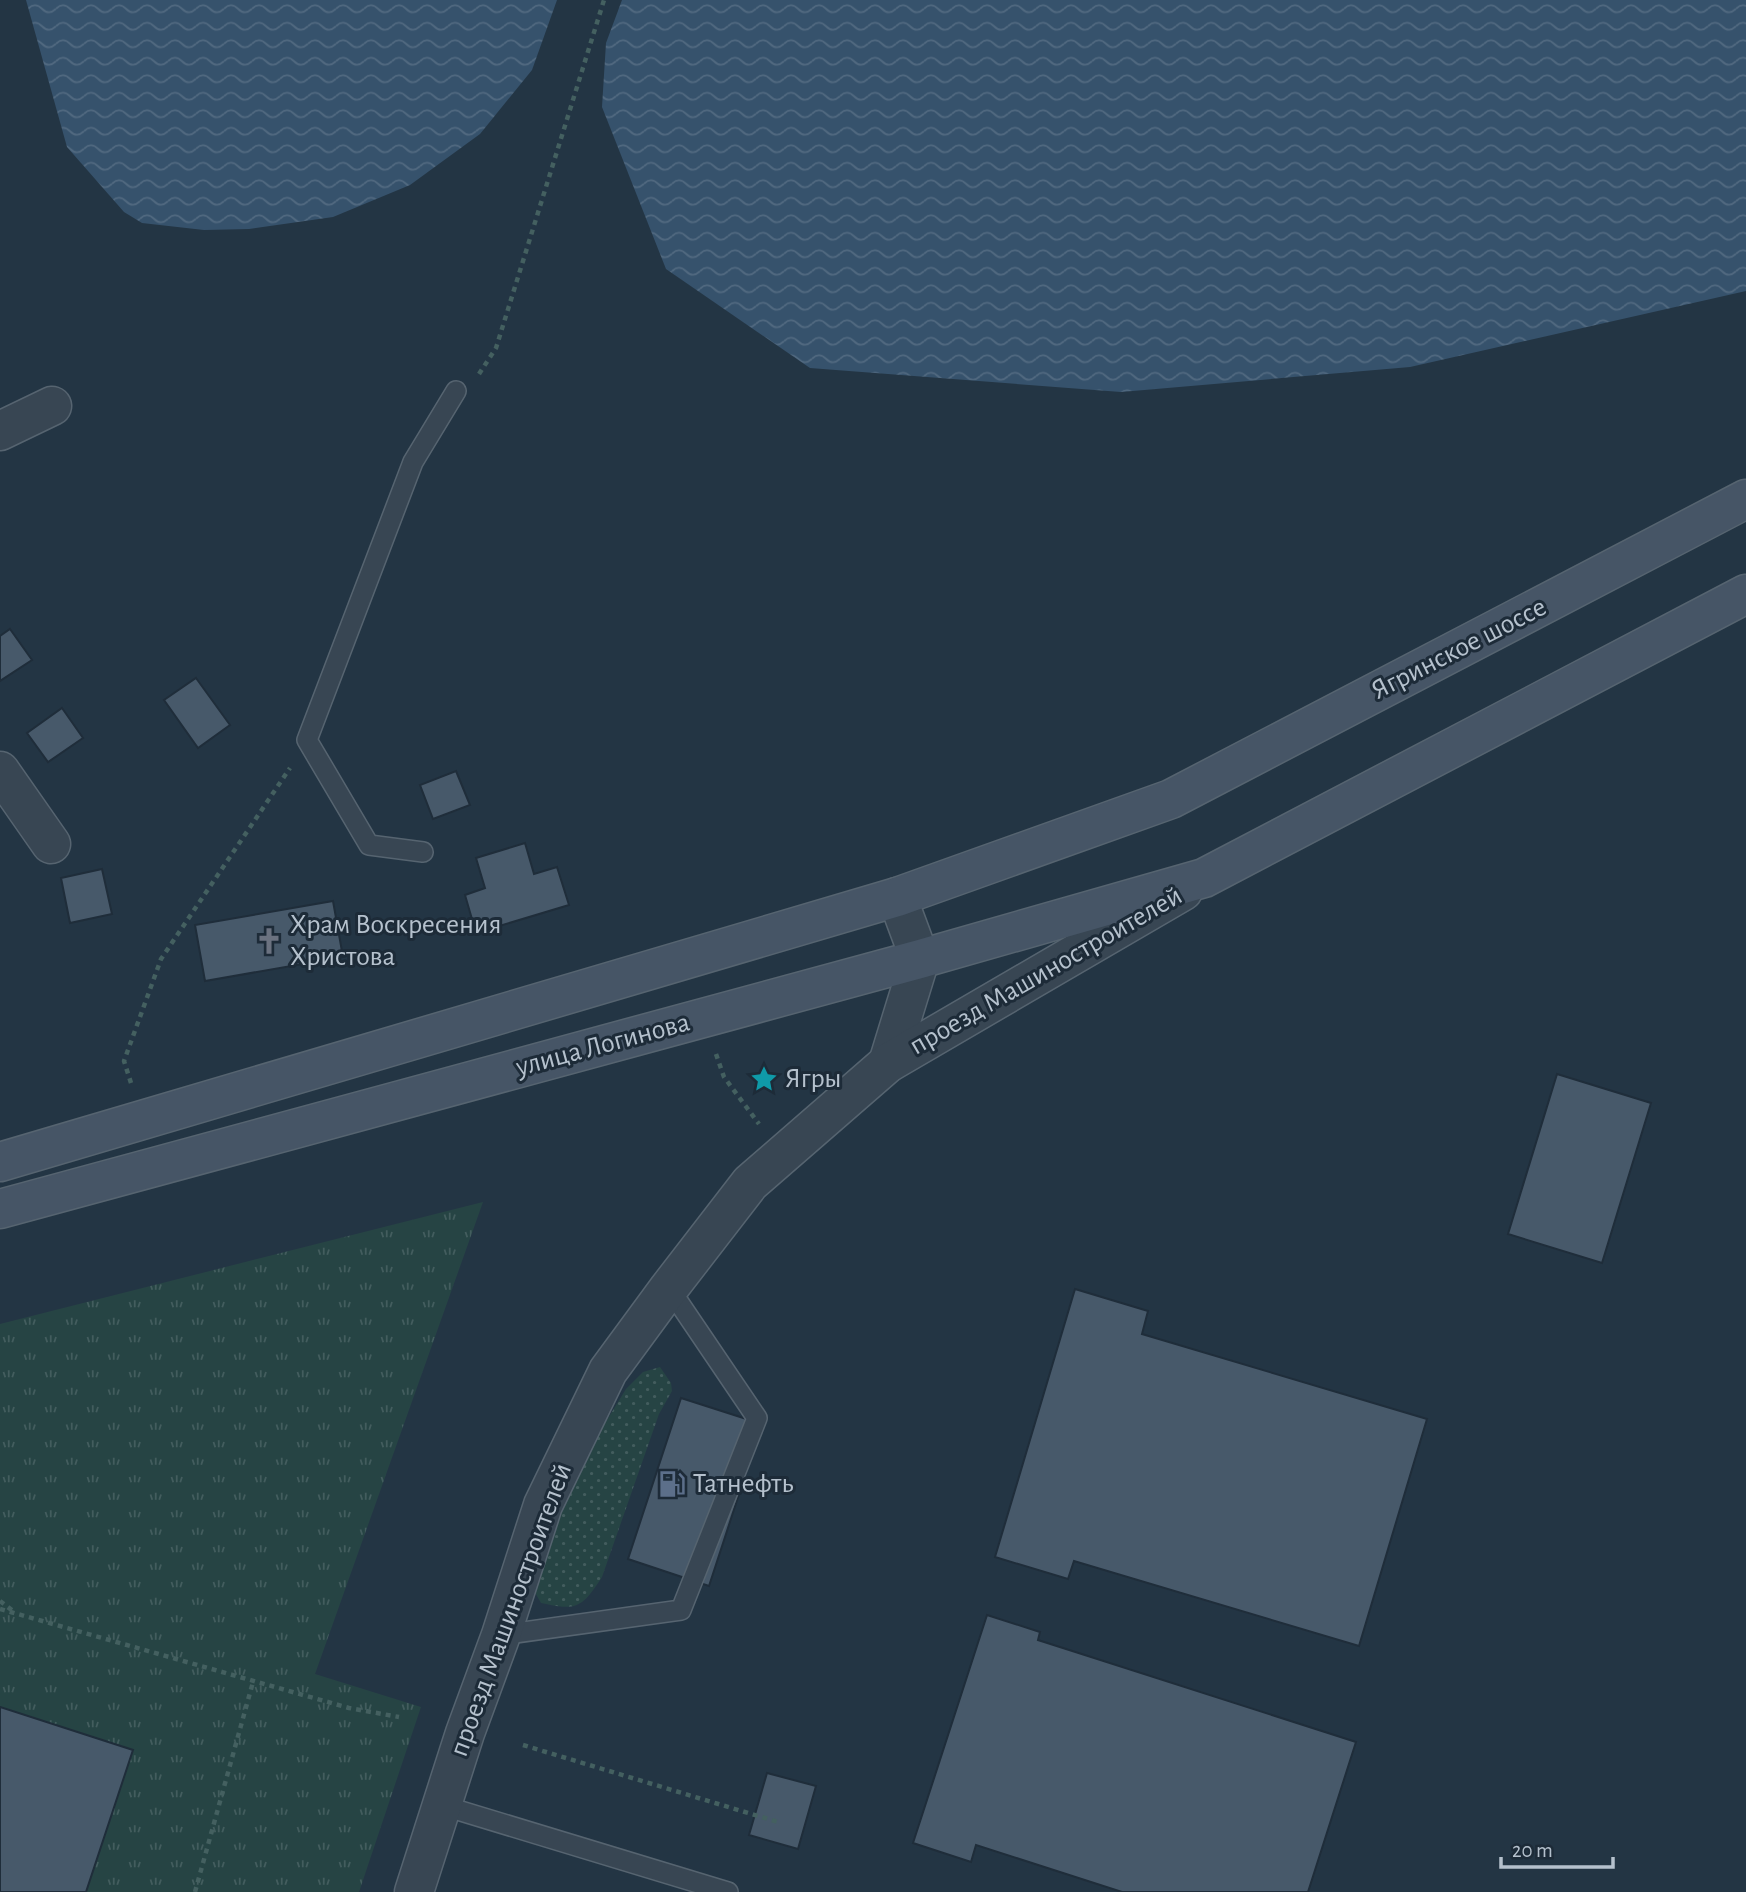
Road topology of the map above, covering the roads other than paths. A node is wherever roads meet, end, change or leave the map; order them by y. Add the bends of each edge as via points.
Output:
1 (456, 391) dead end
2 (52, 406) dead end
3 (0, 431) edge
4 (1746, 499) edge
5 (1746, 594) edge
6 (0, 771) edge
7 (1171, 799) joint
8 (51, 844) dead end
9 (423, 852) dead end
10 (1204, 878) junction
11 (897, 897) junction
12 (920, 959) junction
13 (888, 1063) junction
14 (0, 1162) edge
15 (0, 1209) edge
16 (669, 1288) junction
17 (501, 1635) junction
18 (442, 1805) junction
19 (414, 1892) edge
20 (728, 1892) edge

1 - 9 lane via 413,462 307,740 369,845
2 - 3 street
4 - 7 main road, Ягринское шоссе
5 - 10 main road
6 - 8 street
7 - 11 main road, улица Логинова
10 - 12 main road, улица Логинова
10 - 13 street, проезд Машиностроителей
11 - 12 street
11 - 14 main road, улица Логинова
12 - 13 street, проезд Машиностроителей
12 - 15 main road, улица Логинова
13 - 16 street, проезд Машиностроителей via 750,1183
16 - 17 street, проезд Машиностроителей via 608,1371 584,1419 543,1505
16 - 17 lane via 757,1418 681,1610
17 - 18 street, проезд Машиностроителей
18 - 19 street, проезд Машиностроителей
18 - 20 lane

